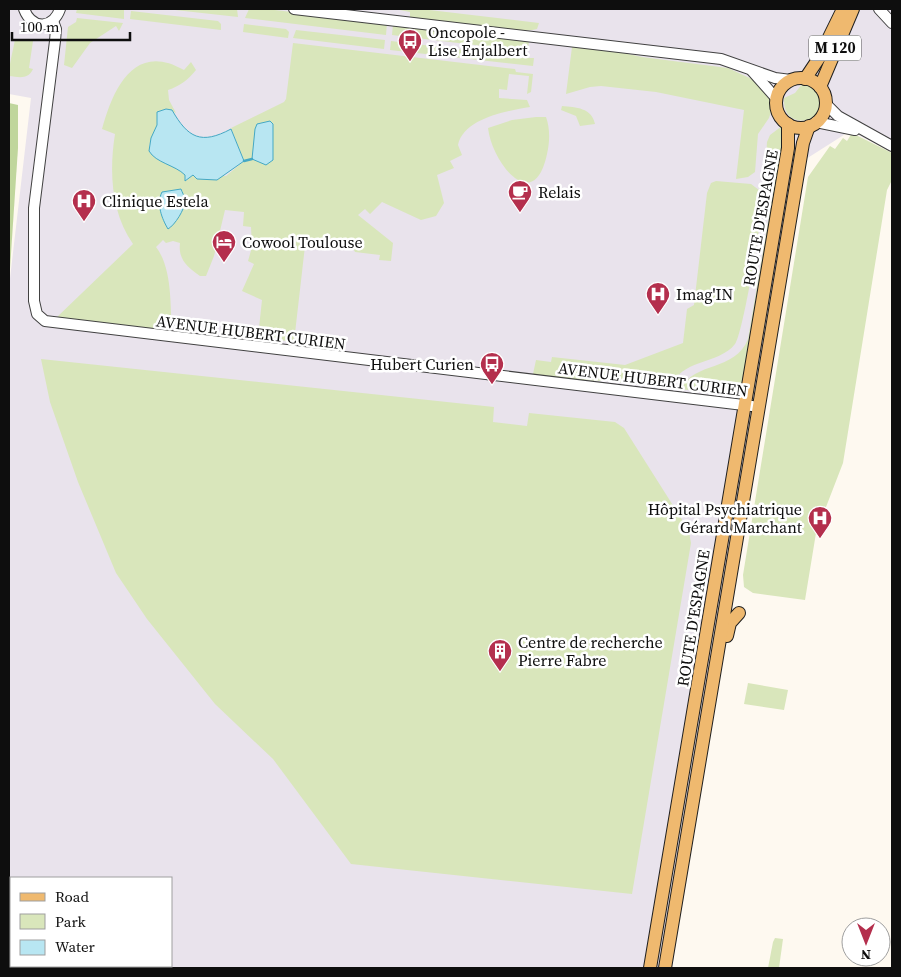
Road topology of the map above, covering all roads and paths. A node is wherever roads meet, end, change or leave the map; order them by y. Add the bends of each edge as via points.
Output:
1 (24, 9) edge
2 (60, 9) edge
3 (294, 9) edge
4 (843, 9) edge
5 (853, 9) edge
6 (879, 9) edge
7 (53, 21) junction
8 (892, 22) edge
9 (749, 69) junction
10 (805, 79) junction
11 (791, 80) junction
12 (820, 87) junction
13 (776, 98) junction
14 (826, 104) junction
15 (788, 124) junction
16 (813, 124) junction
17 (863, 132) junction
18 (892, 146) edge
19 (745, 405) junction
20 (758, 407) junction
21 (739, 613) dead end
22 (712, 691) junction
23 (650, 968) edge
24 (665, 968) edge

1 - 7 street via 34,22
2 - 7 street
3 - 9 street via 721,59
4 - 10 main road, M 120
5 - 12 main road, M 120
6 - 8 street
7 - 19 street, AVENUE HUBERT CURIEN via 56,29 34,208 34,301 37,314 50,324
9 - 11 street
9 - 13 street
10 - 11 main road
10 - 12 main road
11 - 13 main road via 784,84
12 - 14 main road
13 - 15 main road via 776,108
14 - 16 main road via 823,114
14 - 17 street
15 - 16 main road via 802,128
15 - 19 main road, ROUTE D'ESPAGNE via 788,148
16 - 17 street
16 - 20 main road, ROUTE D'ESPAGNE via 803,143
17 - 18 street
19 - 20 street, AVENUE HUBERT CURIEN
19 - 23 main road, ROUTE D'ESPAGNE
20 - 22 main road, ROUTE D'ESPAGNE
21 - 22 main road via 730,623
22 - 24 main road, ROUTE D'ESPAGNE

